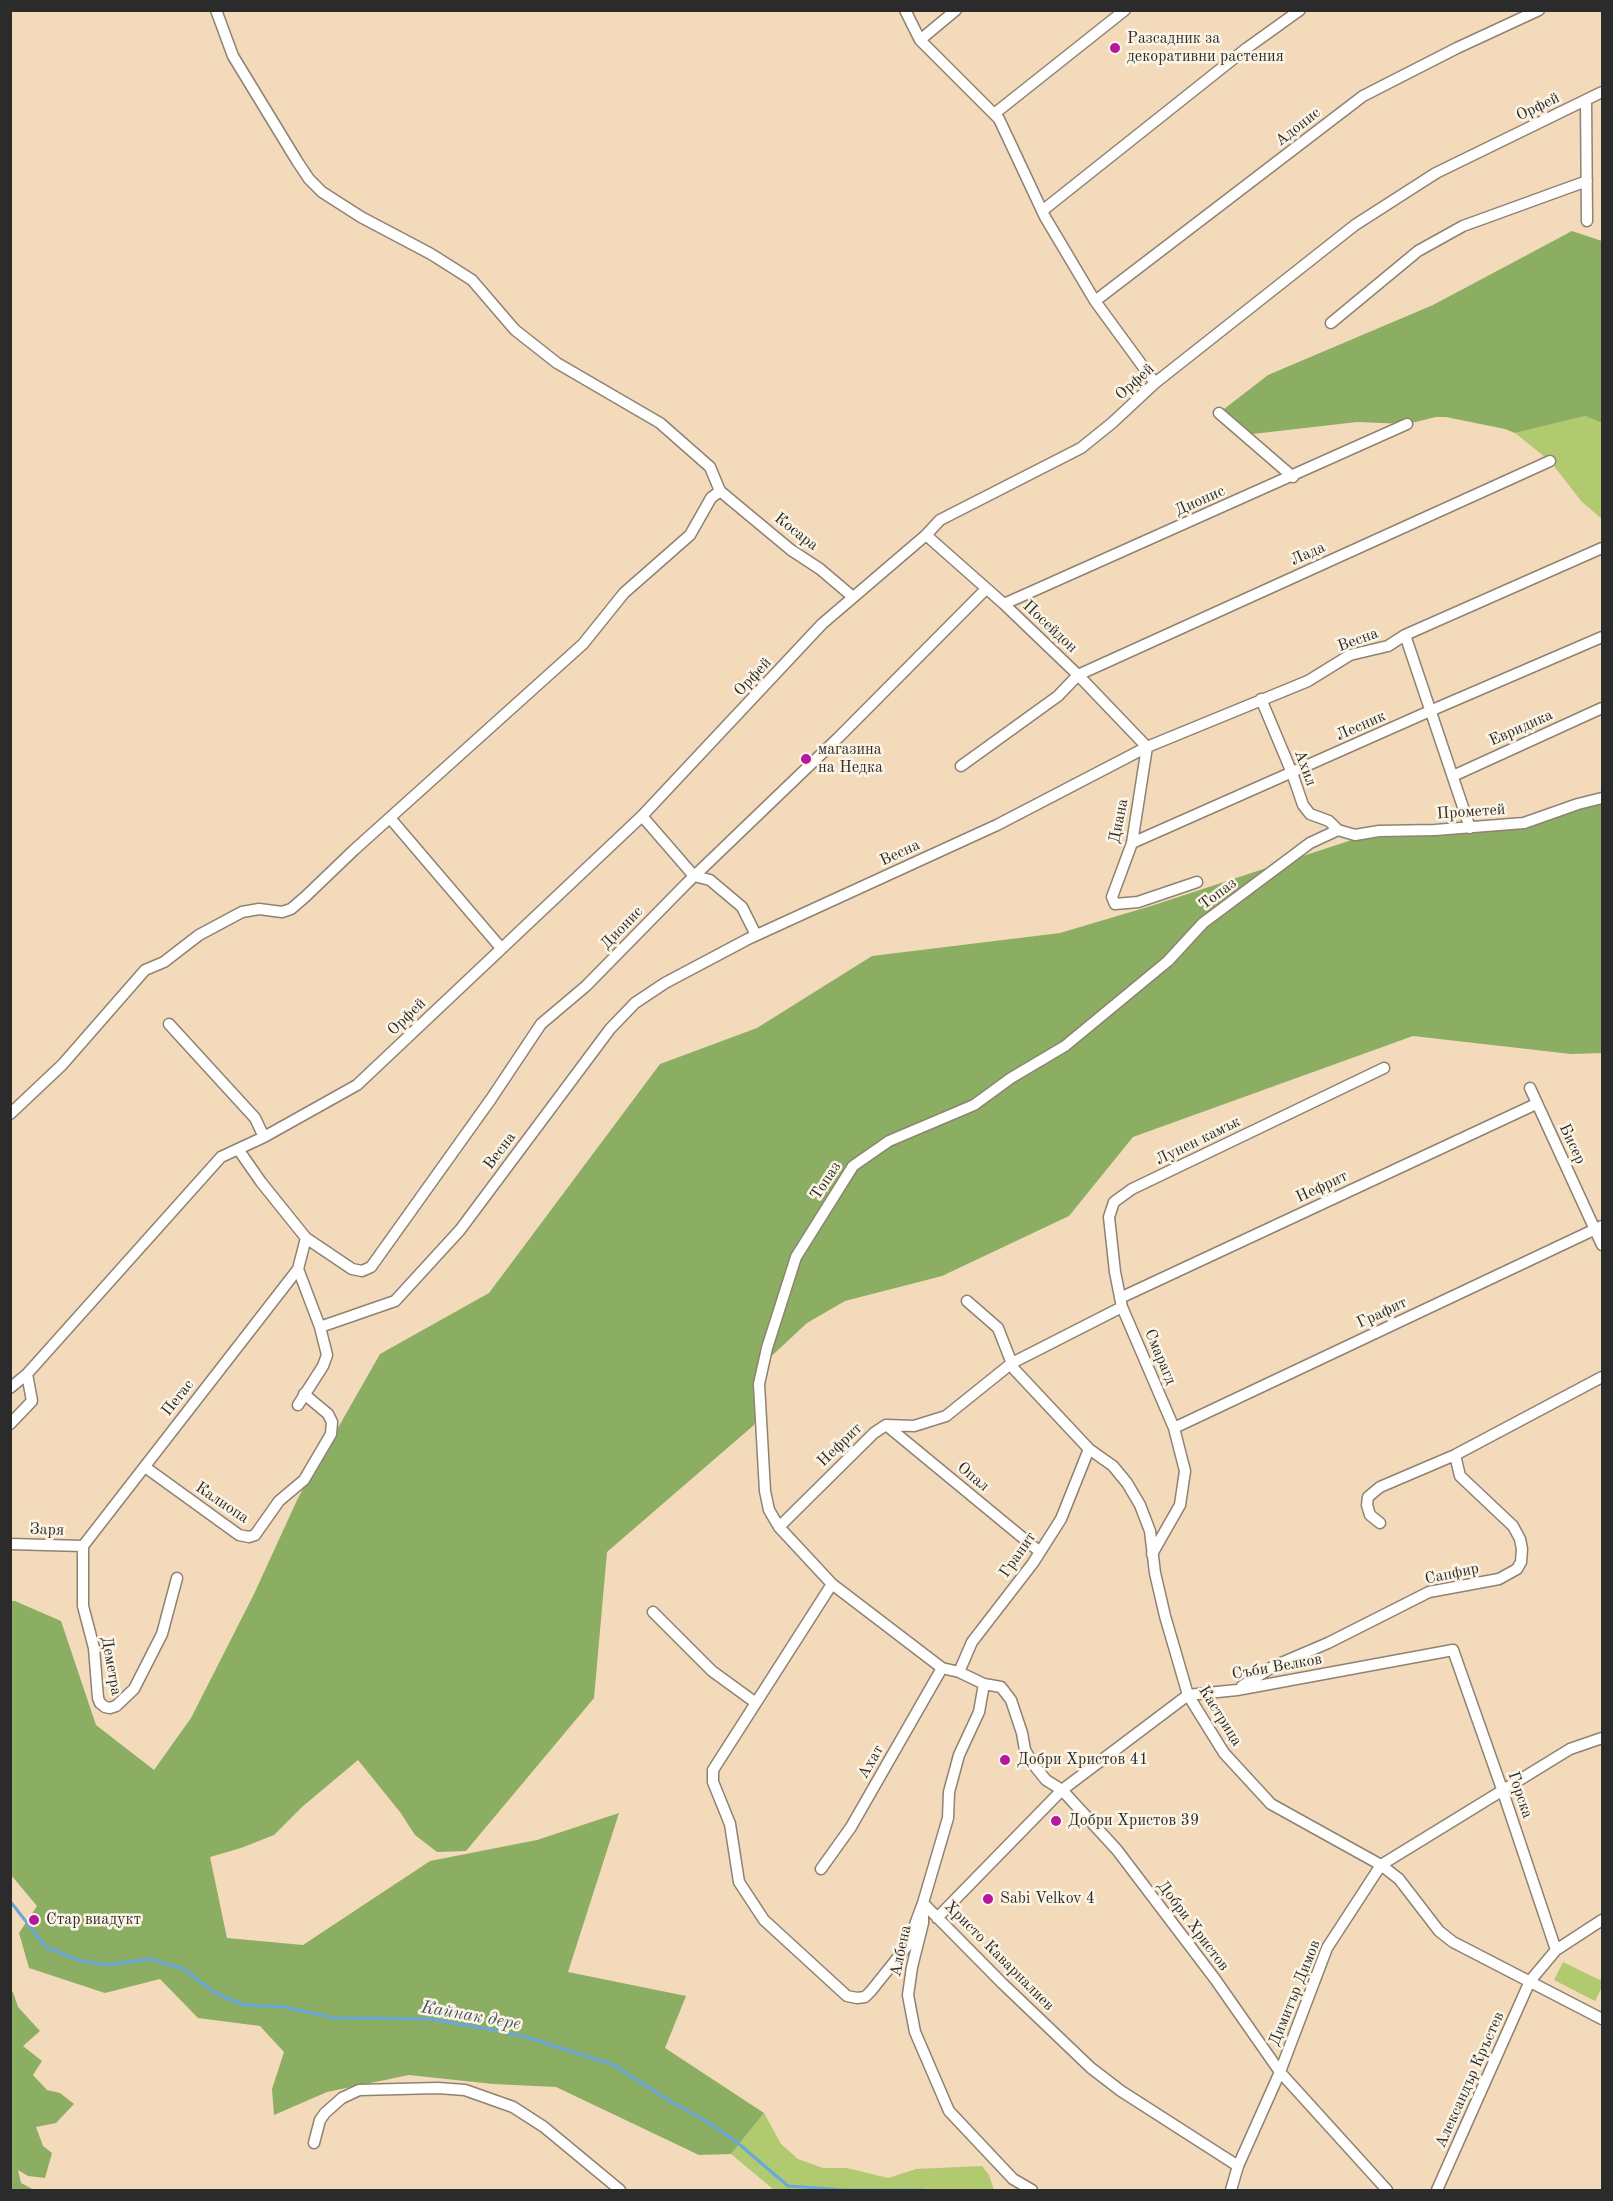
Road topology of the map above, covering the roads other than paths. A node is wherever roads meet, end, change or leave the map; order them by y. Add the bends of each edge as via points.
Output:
1 (216, 10) edge
2 (905, 10) edge
3 (956, 10) edge
4 (1125, 10) edge
5 (1300, 10) edge
6 (1539, 10) edge
7 (920, 40) junction
8 (1602, 92) edge
9 (1586, 100) junction
10 (994, 114) junction
11 (1587, 181) junction
12 (1042, 211) junction
13 (1587, 221) dead end
14 (1095, 301) junction
15 (1331, 323) dead end
16 (1155, 382) junction
17 (1219, 413) dead end
18 (1407, 424) dead end
19 (1550, 461) dead end
20 (1293, 477) junction
21 (720, 491) junction
22 (926, 536) junction
23 (1602, 548) edge
24 (986, 589) junction
25 (853, 597) junction
26 (1004, 604) junction
27 (1405, 635) junction
28 (1602, 638) edge
29 (1078, 675) junction
30 (1261, 699) junction
31 (1602, 708) edge
32 (1430, 711) junction
33 (1148, 747) junction
34 (961, 766) dead end
35 (1292, 773) junction
36 (1453, 776) junction
37 (1602, 798) edge
38 (642, 816) junction
39 (390, 818) junction
40 (1470, 828) junction
41 (1338, 830) junction
42 (1132, 843) junction
43 (694, 876) junction
44 (1197, 882) dead end
45 (756, 936) junction
46 (501, 948) junction
47 (169, 1024) dead end
48 (1384, 1068) dead end
49 (1530, 1088) dead end
50 (1536, 1104) junction
51 (10, 1114) edge
52 (264, 1137) junction
53 (238, 1149) junction
54 (1599, 1228) edge
55 (306, 1239) junction
56 (1602, 1245) edge
57 (298, 1269) junction
58 (967, 1301) dead end
59 (1121, 1303) junction
60 (320, 1327) junction
61 (1012, 1363) junction
62 (27, 1374) junction
63 (1602, 1377) edge
64 (10, 1388) edge
65 (304, 1394) junction
66 (298, 1405) dead end
67 (10, 1424) edge
68 (886, 1425) junction
69 (1174, 1428) junction
70 (1089, 1449) junction
71 (1455, 1455) junction
72 (145, 1467) junction
73 (1380, 1523) dead end
74 (780, 1527) junction
75 (10, 1544) edge
76 (82, 1546) junction
77 (1040, 1552) junction
78 (1152, 1554) junction
79 (177, 1578) dead end
80 (832, 1584) junction
81 (653, 1612) dead end
82 (1453, 1650) joint
83 (942, 1668) junction
84 (959, 1672) junction
85 (984, 1684) junction
86 (1237, 1690) junction
87 (1188, 1695) junction
88 (756, 1703) junction
89 (1602, 1738) edge
90 (1502, 1789) junction
91 (1062, 1790) junction
92 (1380, 1865) junction
93 (821, 1869) dead end
94 (924, 1903) junction
95 (937, 1918) junction
96 (1602, 1920) edge
97 (1556, 1950) junction
98 (1530, 1981) junction
99 (1602, 2019) edge
100 (1280, 2072) junction
101 (314, 2143) dead end
102 (1238, 2166) junction
103 (620, 2190) edge
104 (1032, 2190) edge
105 (1231, 2190) edge
106 (1386, 2190) edge
107 (1437, 2190) edge

1 - 21 street via 233,56 316,186 336,202 472,280 515,330 557,363 660,423 710,467
2 - 7 street
3 - 7 street
4 - 10 street
5 - 12 street
6 - 14 street, Адонис via 1363,96
7 - 10 street
8 - 9 street, Орфей
9 - 11 street
9 - 16 street, Орфей via 1436,173 1355,225
10 - 12 street
11 - 13 street
11 - 15 street via 1463,226 1418,251
12 - 14 street
14 - 16 street
16 - 22 street, Орфей via 1081,448 940,520
17 - 20 street
18 - 20 street, Дионис
19 - 29 street, Лада
20 - 26 street, Дионис
21 - 25 street, Косара
21 - 39 street via 711,498 690,536 624,593 584,644
22 - 24 street, Посейдон
22 - 25 street, Орфей
23 - 27 street, Весна
24 - 26 street, Посейдон
24 - 43 street, Дионис
25 - 38 street, Орфей via 822,624
26 - 29 street, Посейдон
27 - 30 street, Весна via 1388,646 1350,655 1308,681
27 - 32 street
28 - 32 street, Лесник
29 - 33 street, Посейдон
29 - 34 street via 1058,696
30 - 33 street, Весна
30 - 35 street, Ахил
31 - 36 street, Евридика
32 - 35 street, Лесник
32 - 36 street
33 - 42 street, Диана
33 - 45 street, Весна via 997,825
35 - 41 street, Ахил via 1310,814 1329,821
35 - 42 street, Лесник
36 - 40 street
37 - 40 street, Прометей via 1524,824
38 - 43 street
38 - 46 street, Орфей
39 - 46 street
39 - 51 street via 291,909 242,912 145,970 62,1065
40 - 41 street, Прометей via 1355,835
41 - 74 street, Топаз via 1310,843 1203,923 1168,961 1065,1046 974,1105 889,1141 853,1166 796,1257 759,1384 765,1491 769,1510
42 - 44 street, Диана via 1112,897 1115,904 1129,904
43 - 45 street via 710,880 742,907
43 - 55 street, Дионис via 586,986 541,1024 371,1267 362,1271 352,1269
45 - 60 street, Весна via 665,984 635,1004 616,1023 460,1230 395,1301
46 - 52 street, Орфей via 357,1085
47 - 52 street via 255,1118
48 - 59 street, Лунен камък via 1132,1189 1114,1202 1109,1217
49 - 50 street, Бисер
50 - 54 street, Бисер
50 - 59 street, Нефрит
52 - 53 street, Орфей
53 - 55 street
53 - 62 street, Орфей via 221,1157
54 - 56 street, Бисер
54 - 69 street, Графит
55 - 57 street
57 - 60 street
57 - 72 street, Пегас
58 - 61 street, Кастрица via 998,1328
59 - 61 street, Нефрит
59 - 69 street, Смарагд
60 - 65 street via 327,1355
61 - 68 street, Нефрит via 946,1416 914,1426
61 - 70 street, Кастрица
62 - 64 street, Орфей
62 - 67 street via 32,1401
63 - 71 street
65 - 66 street
65 - 72 street, Калиопа via 328,1414 331,1434 304,1480 279,1501 255,1535 239,1535
68 - 74 street, Нефрит
68 - 77 street, Опал
69 - 78 street, Смарагд via 1185,1471 1180,1505
70 - 77 street, Гранит via 1060,1519
70 - 78 street, Кастрица via 1113,1466 1127,1483 1150,1531
71 - 73 street via 1380,1487 1368,1497 1370,1515
71 - 86 street, Сапфир via 1460,1476 1513,1526 1522,1549 1517,1569 1498,1579 1429,1592 1274,1666
72 - 76 street, Пегас
74 - 80 street, Топаз
75 - 76 street, Заря
76 - 79 street, Деметра via 83,1606 94,1648 98,1698 105,1707 116,1706 134,1689 162,1634
77 - 84 street, Гранит via 972,1642
78 - 87 street, Кастрица
80 - 83 street, Топаз
80 - 88 street, Христо Каварналиев
81 - 88 street via 712,1671
82 - 86 street, Съби Велков
82 - 90 street, Горска
83 - 84 street, Топаз
83 - 93 street, Ахат via 851,1827
84 - 85 street, Топаз
85 - 91 street, Добри Христов via 1001,1688 1011,1700 1025,1750 1046,1780
85 - 94 street, Албена via 979,1712 959,1755 949,1792 948,1818
86 - 87 street, Съби Велков
87 - 91 street
87 - 92 street, Кастрица via 1224,1753 1271,1804
88 - 94 street, Христо Каварналиев via 713,1770 713,1782 730,1824 739,1882 764,1920 848,1996 857,1998 871,1991 907,1946
89 - 90 street, Димитър Димов via 1570,1749
90 - 92 street, Димитър Димов
90 - 97 street, Горска
91 - 95 street
91 - 100 street, Добри Христов via 1116,1850
92 - 98 street, Кастрица via 1399,1879 1439,1931 1453,1942
92 - 100 street, Димитър Димов via 1327,1948
94 - 95 street, Христо Каварналиев
94 - 104 street, Албена via 908,1995 915,2032 949,2111 1013,2179
95 - 102 street, Христо Каварналиев via 1091,2068
96 - 97 street, Александър Кръстев
97 - 98 street, Александър Кръстев
98 - 99 street, Кастрица
98 - 107 street, Александър Кръстев
100 - 102 street, Димитър Димов
100 - 106 street, Добри Христов
101 - 103 street via 325,2113 359,2090 465,2090 513,2107 544,2127
102 - 105 street, Димитър Димов

